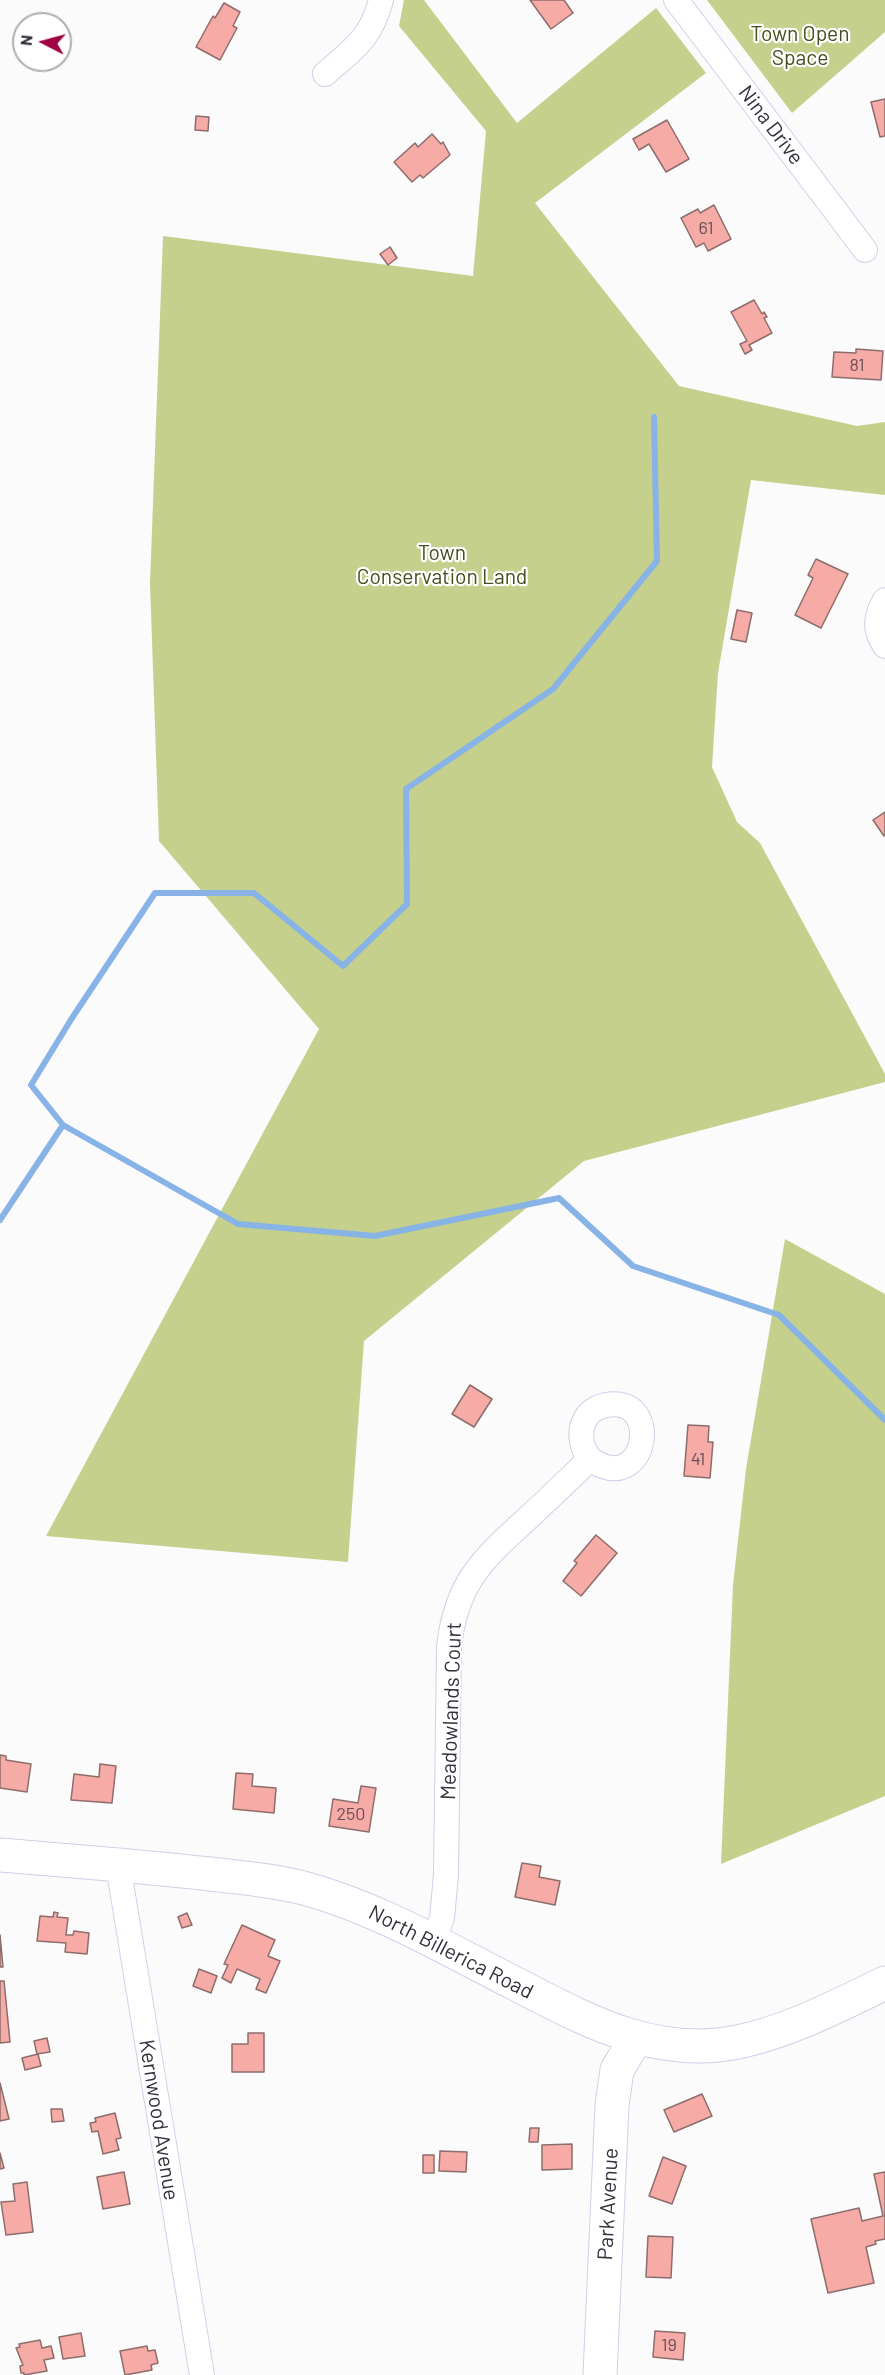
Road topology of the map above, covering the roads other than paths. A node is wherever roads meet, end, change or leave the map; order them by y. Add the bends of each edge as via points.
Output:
1 (381, 0) edge
2 (676, 0) edge
3 (325, 74) dead end
4 (866, 250) dead end
5 (885, 600) edge
6 (885, 646) edge
7 (590, 1459) dead end
8 (0, 1855) edge
9 (118, 1864) junction
10 (433, 1942) junction
11 (885, 1983) edge
12 (636, 2038) junction
13 (202, 2375) edge
14 (600, 2375) edge

1 - 3 street via 365,39
2 - 4 street, Nina Drive
5 - 6 street via 877,623
7 - 10 street, Meadowlands Court via 487,1555 457,1604 449,1647 446,1875 442,1918
8 - 9 main road, North Billerica Road
9 - 10 main road, North Billerica Road via 305,1888 362,1907
9 - 13 street, Kernwood Avenue
10 - 12 main road, North Billerica Road via 593,2023
11 - 12 main road, North Billerica Road via 776,2032 735,2042 691,2045
12 - 14 main road, Park Avenue via 617,2070 612,2105

